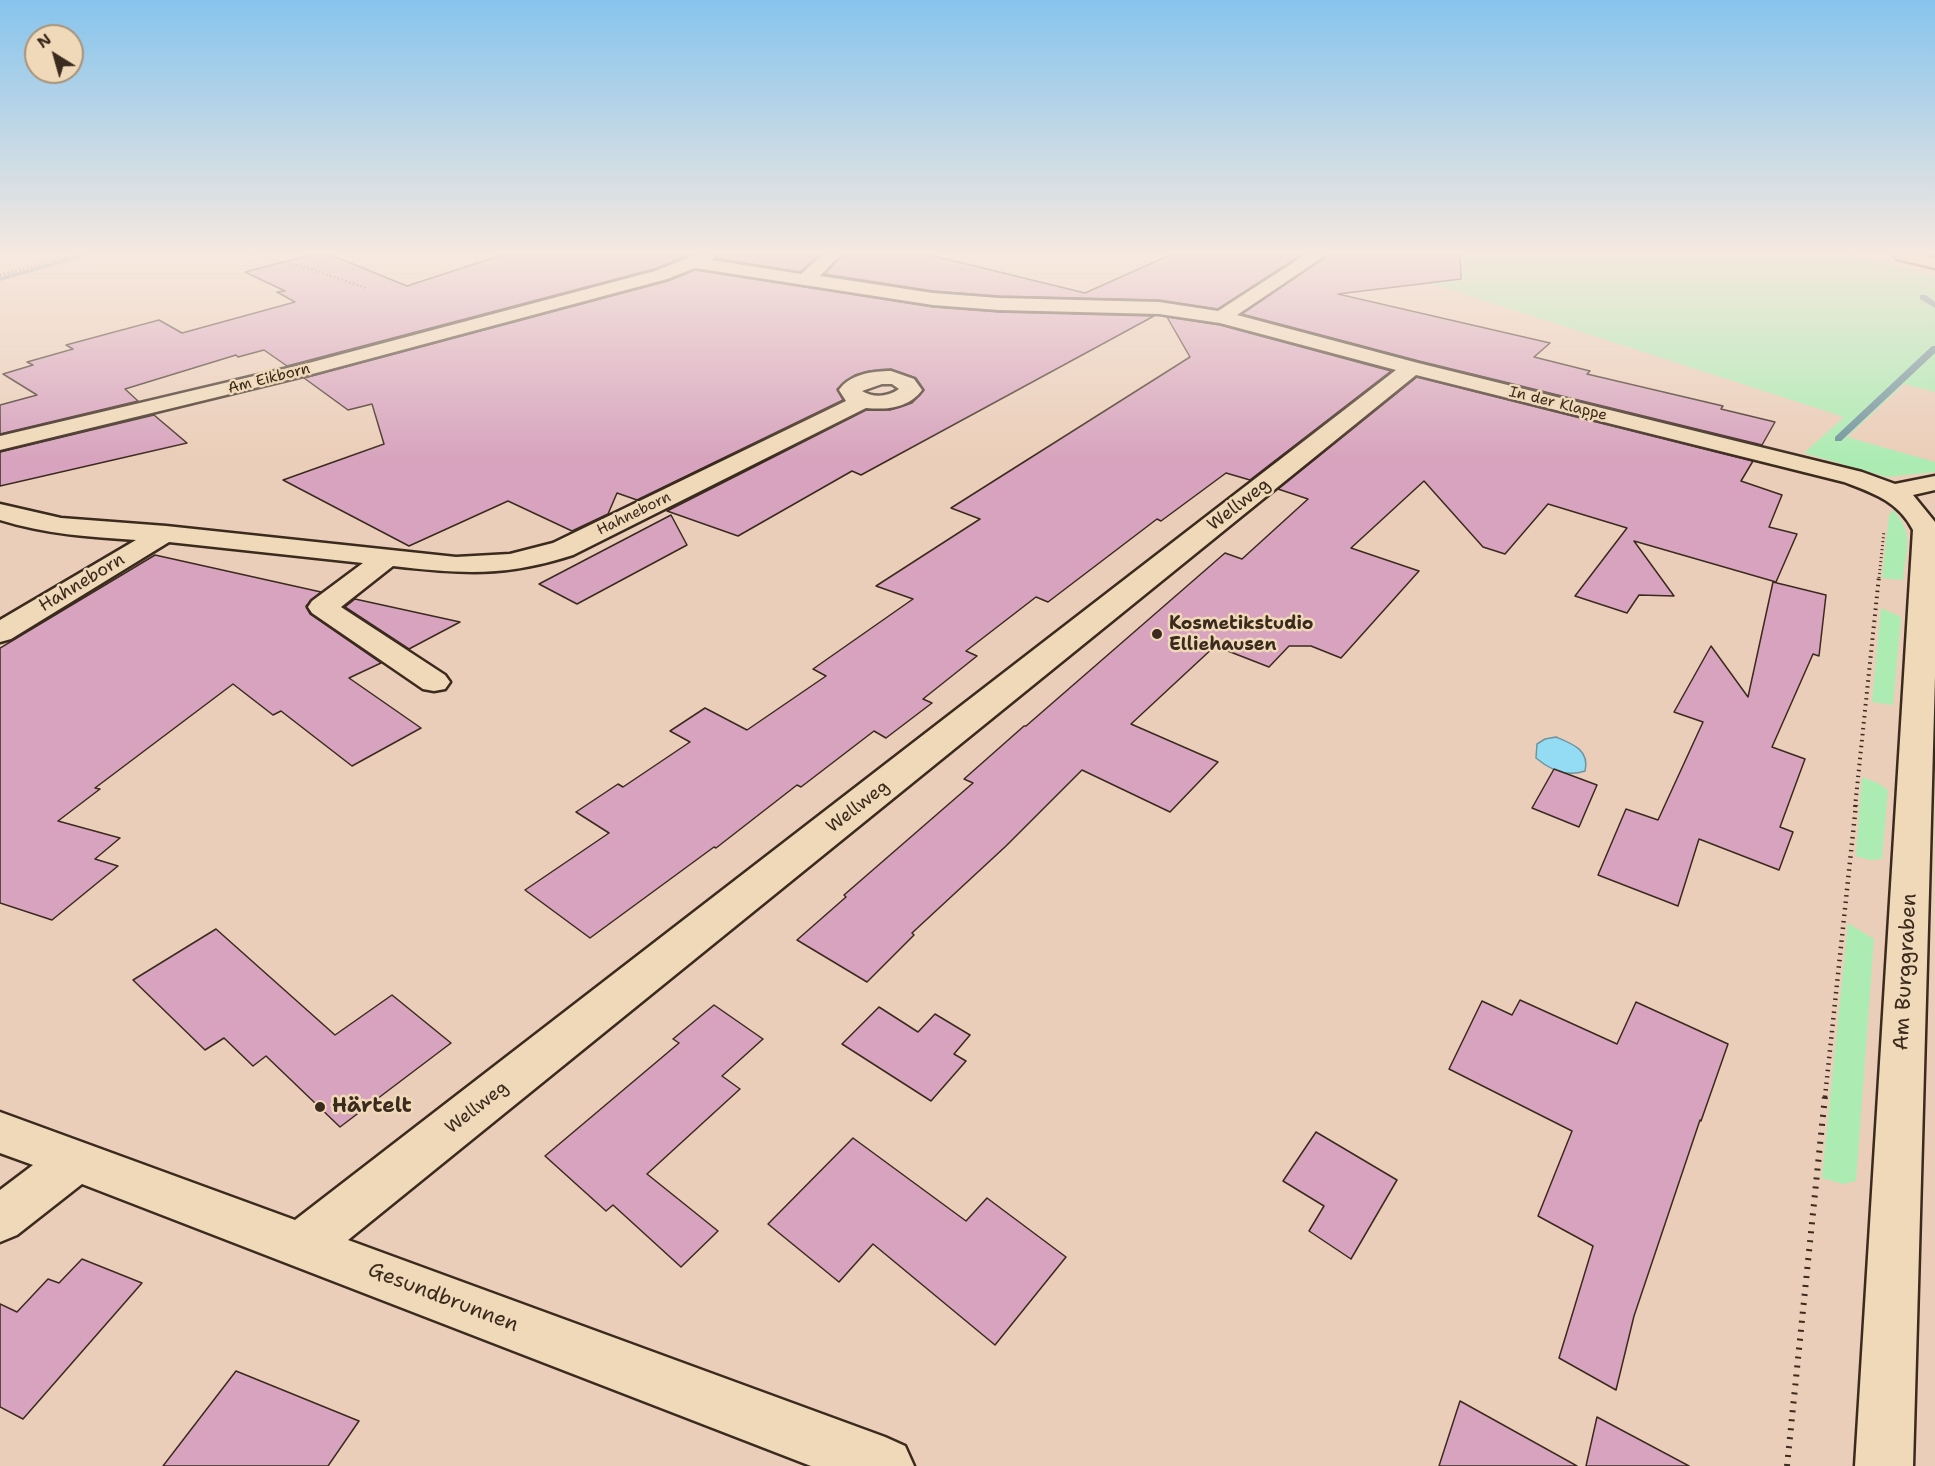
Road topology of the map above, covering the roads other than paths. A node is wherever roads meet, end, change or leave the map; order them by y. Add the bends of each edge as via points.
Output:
1 (480, 323) edge
2 (1245, 323) edge
3 (1412, 368) junction
4 (863, 401) dead end
5 (0, 443) edge
6 (1935, 483) edge
7 (1894, 492) junction
8 (0, 512) edge
9 (164, 534) junction
10 (388, 557) junction
11 (0, 633) edge
12 (434, 682) dead end
13 (0, 1132) edge
14 (74, 1162) junction
15 (0, 1219) edge
16 (303, 1245) junction
17 (885, 1466) edge
18 (1884, 1466) edge

1 - 5 street, Am Eikborn
2 - 3 street, In der Klappe
3 - 7 street, In der Klappe via 1807,465
3 - 16 street, Wellweg
4 - 10 street, Hahneborn via 544,556 476,566
6 - 7 street
7 - 18 street, Am Burggraben via 1918,511 1926,530
8 - 9 street, Hahneborn via 63,526
9 - 10 street, Hahneborn
9 - 11 street, Hahneborn
10 - 12 street via 322,607
13 - 14 street, Gesundbrunnen
14 - 15 street
14 - 16 street, Gesundbrunnen
16 - 17 street, Gesundbrunnen

